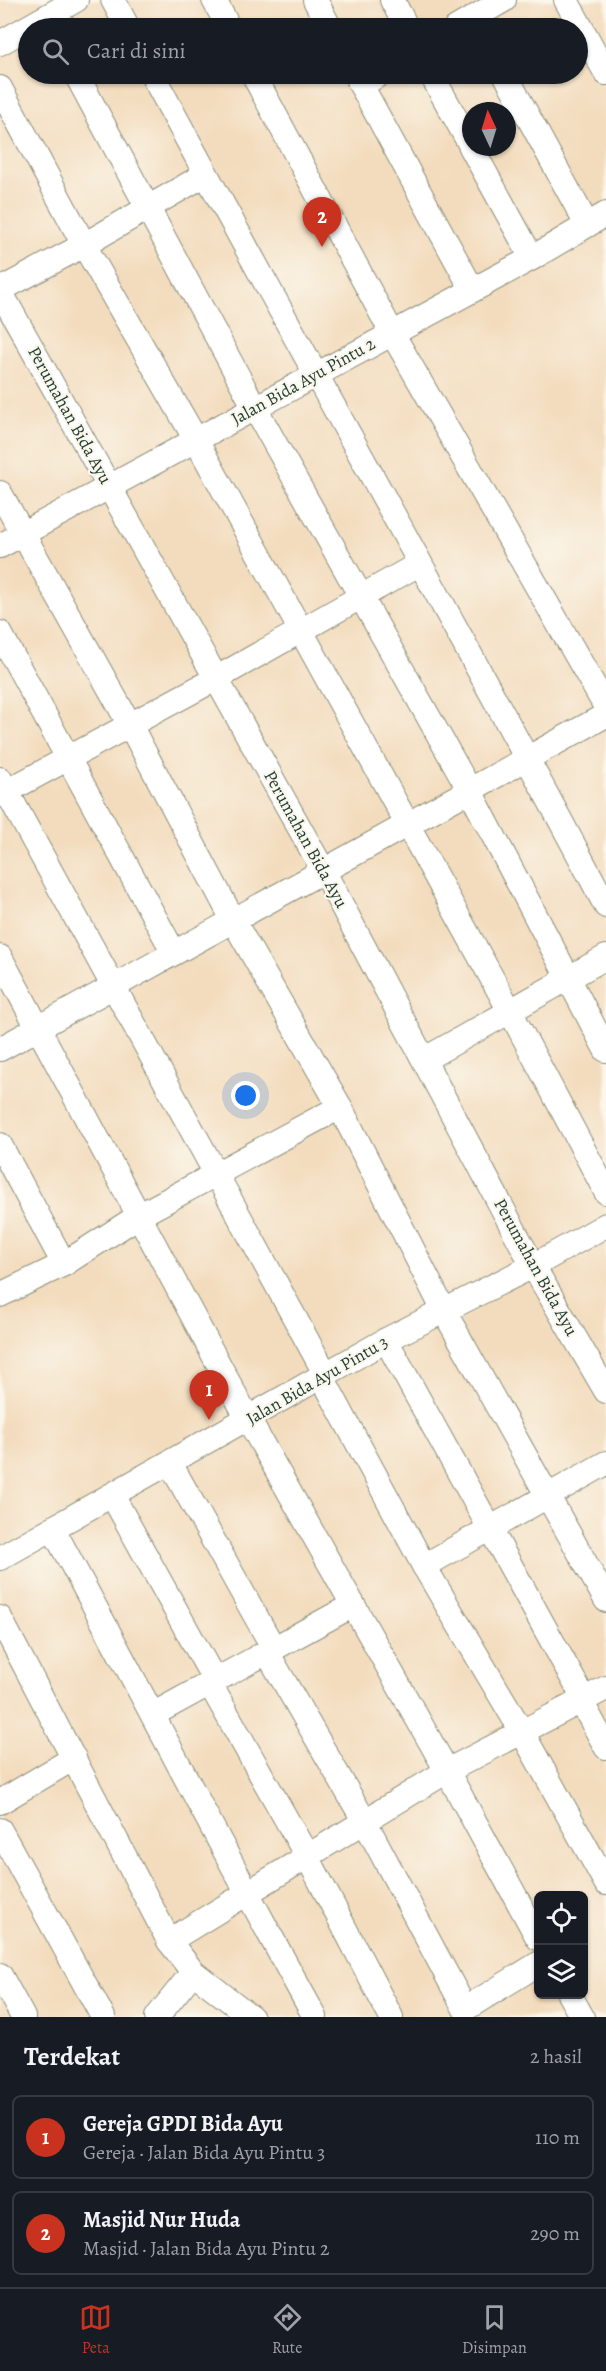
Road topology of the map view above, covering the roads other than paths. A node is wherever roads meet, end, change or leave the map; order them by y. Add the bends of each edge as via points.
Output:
1 (76, 0) edge
2 (113, 0) edge
3 (214, 0) edge
4 (315, 0) edge
5 (392, 0) edge
6 (504, 0) edge
7 (566, 0) edge
8 (44, 15) edge
9 (123, 18) edge
10 (224, 18) edge
11 (325, 18) edge
12 (402, 18) edge
13 (471, 18) edge
14 (576, 18) edge
15 (18, 32) edge
16 (588, 40) edge
17 (0, 43) edge
18 (606, 73) edge
19 (81, 84) edge
20 (157, 84) edge
21 (258, 84) edge
22 (369, 84) edge
23 (436, 84) edge
24 (511, 84) edge
25 (0, 88) edge
26 (462, 131) edge
27 (476, 156) edge
28 (206, 174) junction
29 (148, 208) junction
30 (597, 220) edge
31 (84, 245) junction
32 (532, 258) junction
33 (472, 289) junction
34 (0, 290) edge
35 (392, 333) junction
36 (316, 374) junction
37 (255, 408) junction
38 (196, 440) junction
39 (110, 486) junction
40 (0, 493) edge
41 (23, 534) junction
42 (0, 546) edge
43 (419, 564) junction
44 (361, 597) junction
45 (301, 631) junction
46 (0, 633) edge
47 (217, 678) junction
48 (606, 707) edge
49 (606, 715) edge
50 (129, 725) junction
51 (68, 758) junction
52 (528, 758) junction
53 (2, 788) edge
54 (470, 789) junction
55 (406, 824) junction
56 (323, 870) junction
57 (606, 906) edge
58 (233, 920) junction
59 (174, 953) junction
60 (0, 957) edge
61 (606, 957) edge
62 (567, 979) junction
63 (114, 986) junction
64 (510, 1011) junction
65 (40, 1028) junction
66 (0, 1049) edge
67 (606, 1050) edge
68 (425, 1059) junction
69 (340, 1107) junction
70 (0, 1145) edge
71 (218, 1174) junction
72 (606, 1192) edge
73 (140, 1215) junction
74 (606, 1225) edge
75 (64, 1264) junction
76 (533, 1266) junction
77 (0, 1295) edge
78 (444, 1311) junction
79 (386, 1340) junction
80 (324, 1376) junction
81 (606, 1391) edge
82 (248, 1419) junction
83 (170, 1463) junction
84 (606, 1463) edge
85 (112, 1495) junction
86 (549, 1495) junction
87 (52, 1528) junction
88 (489, 1529) junction
89 (0, 1558) edge
90 (424, 1566) junction
91 (606, 1599) edge
92 (353, 1605) junction
93 (0, 1618) edge
94 (271, 1650) junction
95 (212, 1682) junction
96 (606, 1688) edge
97 (583, 1700) junction
98 (154, 1714) junction
99 (522, 1732) junction
100 (606, 1747) edge
101 (74, 1758) junction
102 (447, 1771) junction
103 (0, 1802) edge
104 (365, 1822) junction
105 (0, 1830) edge
106 (307, 1856) junction
107 (606, 1882) edge
108 (247, 1894) junction
109 (534, 1931) edge
110 (169, 1941) junction
111 (534, 1967) edge
112 (193, 1972) junction
113 (0, 1975) edge
114 (572, 1999) edge
115 (462, 2014) edge
116 (23, 2017) edge
117 (103, 2017) edge
118 (157, 2017) edge
119 (251, 2017) edge
120 (315, 2017) edge
121 (391, 2017) edge
122 (582, 2017) edge

1 - 8 street
2 - 9 street
3 - 10 street
4 - 11 street
5 - 12 street
6 - 13 street
7 - 14 street
15 - 17 street
16 - 18 street
19 - 29 street
20 - 28 street
21 - 35 street
22 - 33 street
23 - 26 street
24 - 30 street
25 - 31 street
27 - 32 street
28 - 29 street
28 - 36 street
29 - 31 street
29 - 37 street
30 - 32 street, Jalan Bida Ayu Pintu 2
31 - 34 street
31 - 38 street
32 - 33 street, Jalan Bida Ayu Pintu 2
33 - 35 street, Jalan Bida Ayu Pintu 2
34 - 39 street, Perumahan Bida Ayu
35 - 36 street, Jalan Bida Ayu Pintu 2
35 - 48 street
36 - 37 street, Jalan Bida Ayu Pintu 2
36 - 43 street
37 - 38 street, Jalan Bida Ayu Pintu 2
37 - 44 street
38 - 39 street, Jalan Bida Ayu Pintu 2
38 - 45 street
39 - 41 street, Jalan Bida Ayu Pintu 2
39 - 47 street, Perumahan Bida Ayu
40 - 41 street
41 - 42 street, Jalan Bida Ayu Pintu 2
41 - 50 street
43 - 44 street
43 - 52 street
44 - 45 street
44 - 54 street
45 - 47 street
45 - 55 street
46 - 51 street
47 - 50 street
47 - 56 street, Perumahan Bida Ayu
49 - 52 street
50 - 51 street
50 - 58 street
51 - 53 street
51 - 59 street
52 - 54 street
52 - 57 street
53 - 63 street
54 - 55 street
54 - 62 street
55 - 56 street
55 - 64 street
56 - 58 street
56 - 68 street, Perumahan Bida Ayu
58 - 59 street
58 - 69 street
59 - 63 street
60 - 65 street
61 - 62 street
62 - 64 street
62 - 67 street
63 - 65 street
63 - 71 street
64 - 68 street
64 - 72 street
65 - 66 street
65 - 73 street
68 - 76 street, Perumahan Bida Ayu
69 - 71 street
69 - 78 street
70 - 75 street
71 - 73 street
71 - 80 street
73 - 75 street
73 - 82 street
74 - 76 street, Jalan Bida Ayu Pintu 3
75 - 77 street
76 - 78 street, Jalan Bida Ayu Pintu 3
76 - 81 street, Perumahan Bida Ayu
78 - 79 street, Jalan Bida Ayu Pintu 3
78 - 86 street
79 - 80 street, Jalan Bida Ayu Pintu 3
79 - 88 street
80 - 82 street, Jalan Bida Ayu Pintu 3
80 - 90 street
82 - 83 street, Jalan Bida Ayu Pintu 3
82 - 92 street
83 - 85 street, Jalan Bida Ayu Pintu 3
83 - 94 street
84 - 86 street
85 - 87 street, Jalan Bida Ayu Pintu 3
85 - 95 street
86 - 88 street
86 - 91 street
87 - 89 street, Jalan Bida Ayu Pintu 3
87 - 98 street
88 - 90 street
88 - 97 street
90 - 99 street
92 - 94 street
92 - 102 street
93 - 101 street
94 - 95 street
94 - 104 street
95 - 98 street
95 - 106 street
96 - 97 street
97 - 99 street
97 - 100 street
98 - 108 street
99 - 102 street
99 - 107 street
101 - 103 street
101 - 110 street
102 - 104 street
102 - 109 street
104 - 106 street
104 - 115 street
105 - 117 street
106 - 108 street
106 - 121 street
108 - 110 street
108 - 120 street
110 - 112 street
111 - 115 street
112 - 118 street
112 - 119 street
113 - 116 street
114 - 122 street

